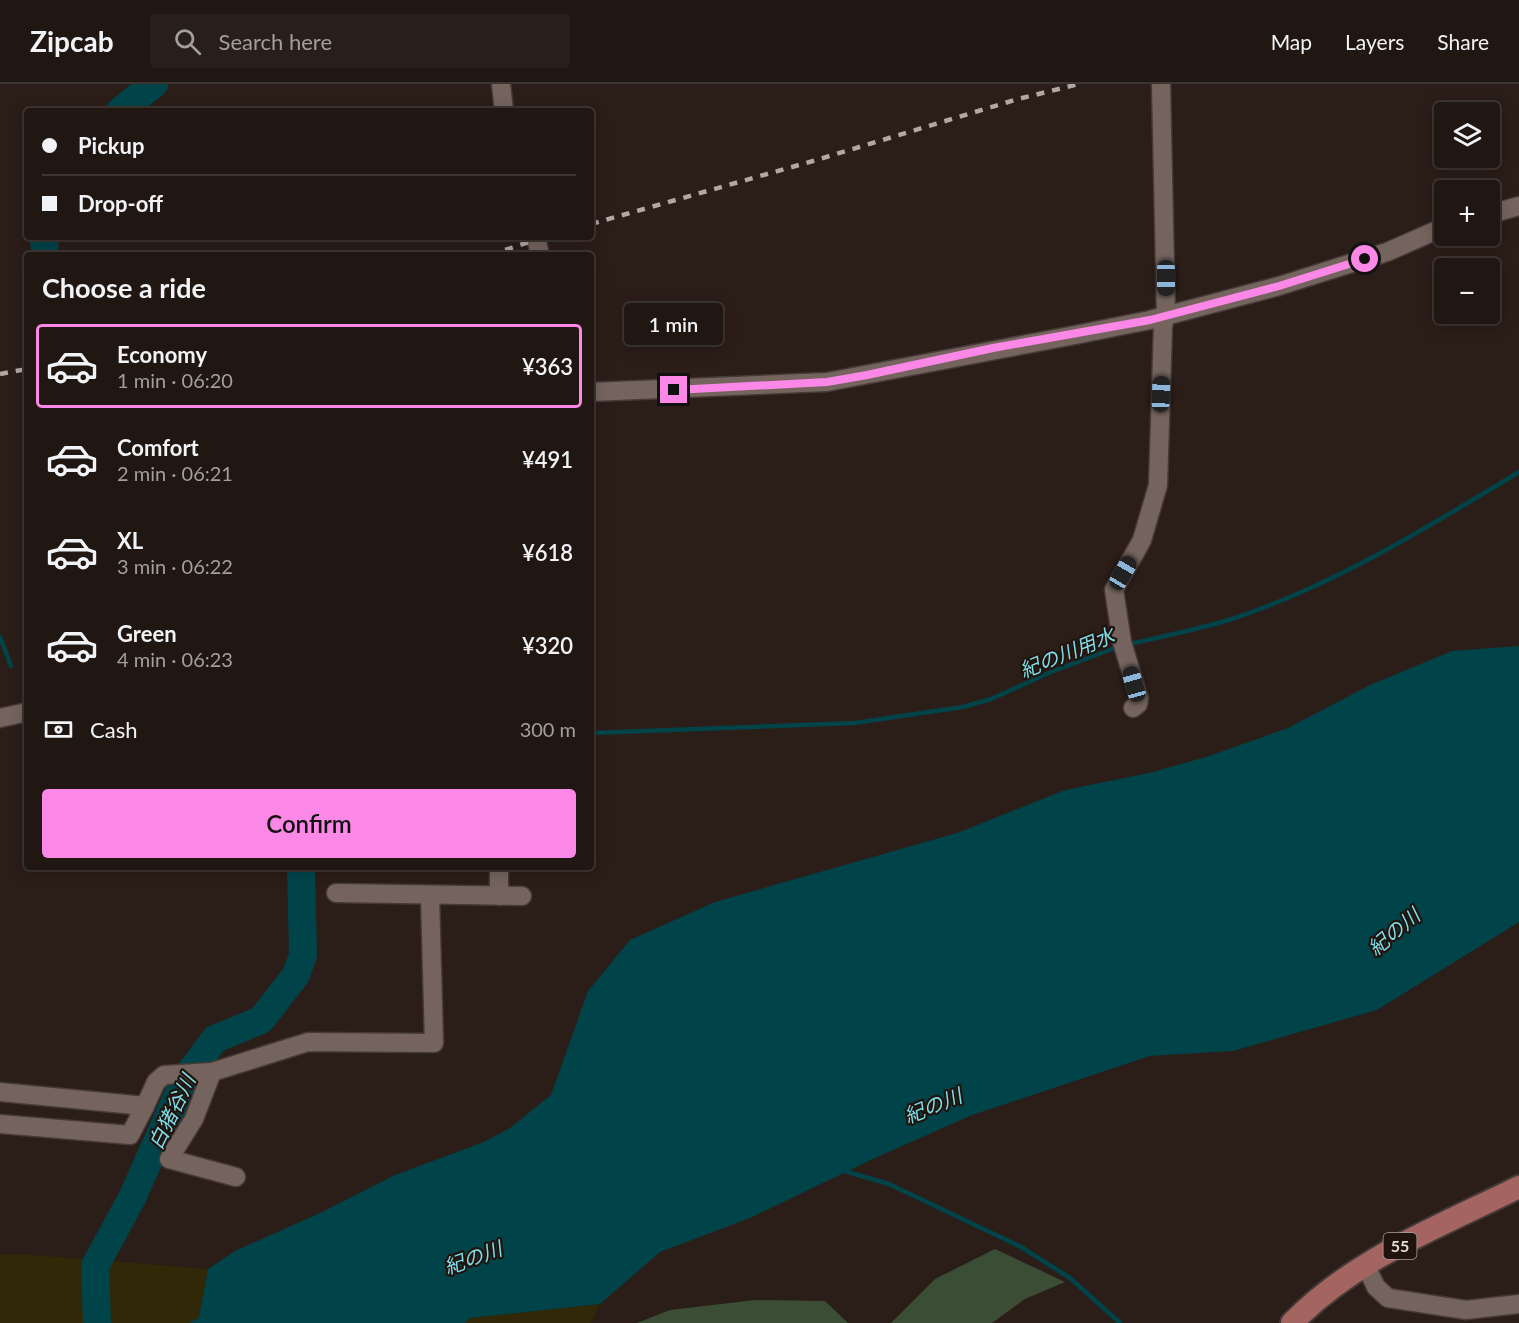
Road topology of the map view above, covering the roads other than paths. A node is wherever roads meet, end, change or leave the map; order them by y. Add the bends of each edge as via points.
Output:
1 (501, 84) edge
2 (1161, 84) edge
3 (504, 108) edge
4 (1519, 206) edge
5 (1500, 211) edge
6 (1434, 231) edge
7 (1166, 315) junction
8 (594, 392) edge
9 (1133, 708) dead end
10 (24, 711) edge
11 (0, 718) edge
12 (499, 870) edge
13 (336, 893) dead end
14 (430, 895) junction
15 (499, 896) junction
16 (522, 896) dead end
17 (196, 1073) junction
18 (0, 1092) edge
19 (145, 1106) junction
20 (0, 1124) edge
21 (236, 1177) dead end
22 (1519, 1186) edge
23 (1365, 1264) junction
24 (1519, 1304) edge
25 (1292, 1323) edge

1 - 3 street
2 - 7 street
4 - 5 street
6 - 7 street via 1387,252 1279,286
7 - 8 street via 827,382
7 - 9 street via 1158,485 1142,540 1114,590 1123,646 1139,698
10 - 11 street
12 - 15 street
13 - 14 street
14 - 15 street
14 - 17 street via 434,1043 308,1042
15 - 16 street
17 - 19 street via 164,1075 156,1082
17 - 21 street via 194,1119 169,1159
18 - 19 street
19 - 20 street via 130,1136
22 - 23 main road, 55
23 - 24 street via 1376,1287 1388,1298 1466,1310
23 - 25 main road, 55 via 1316,1298

